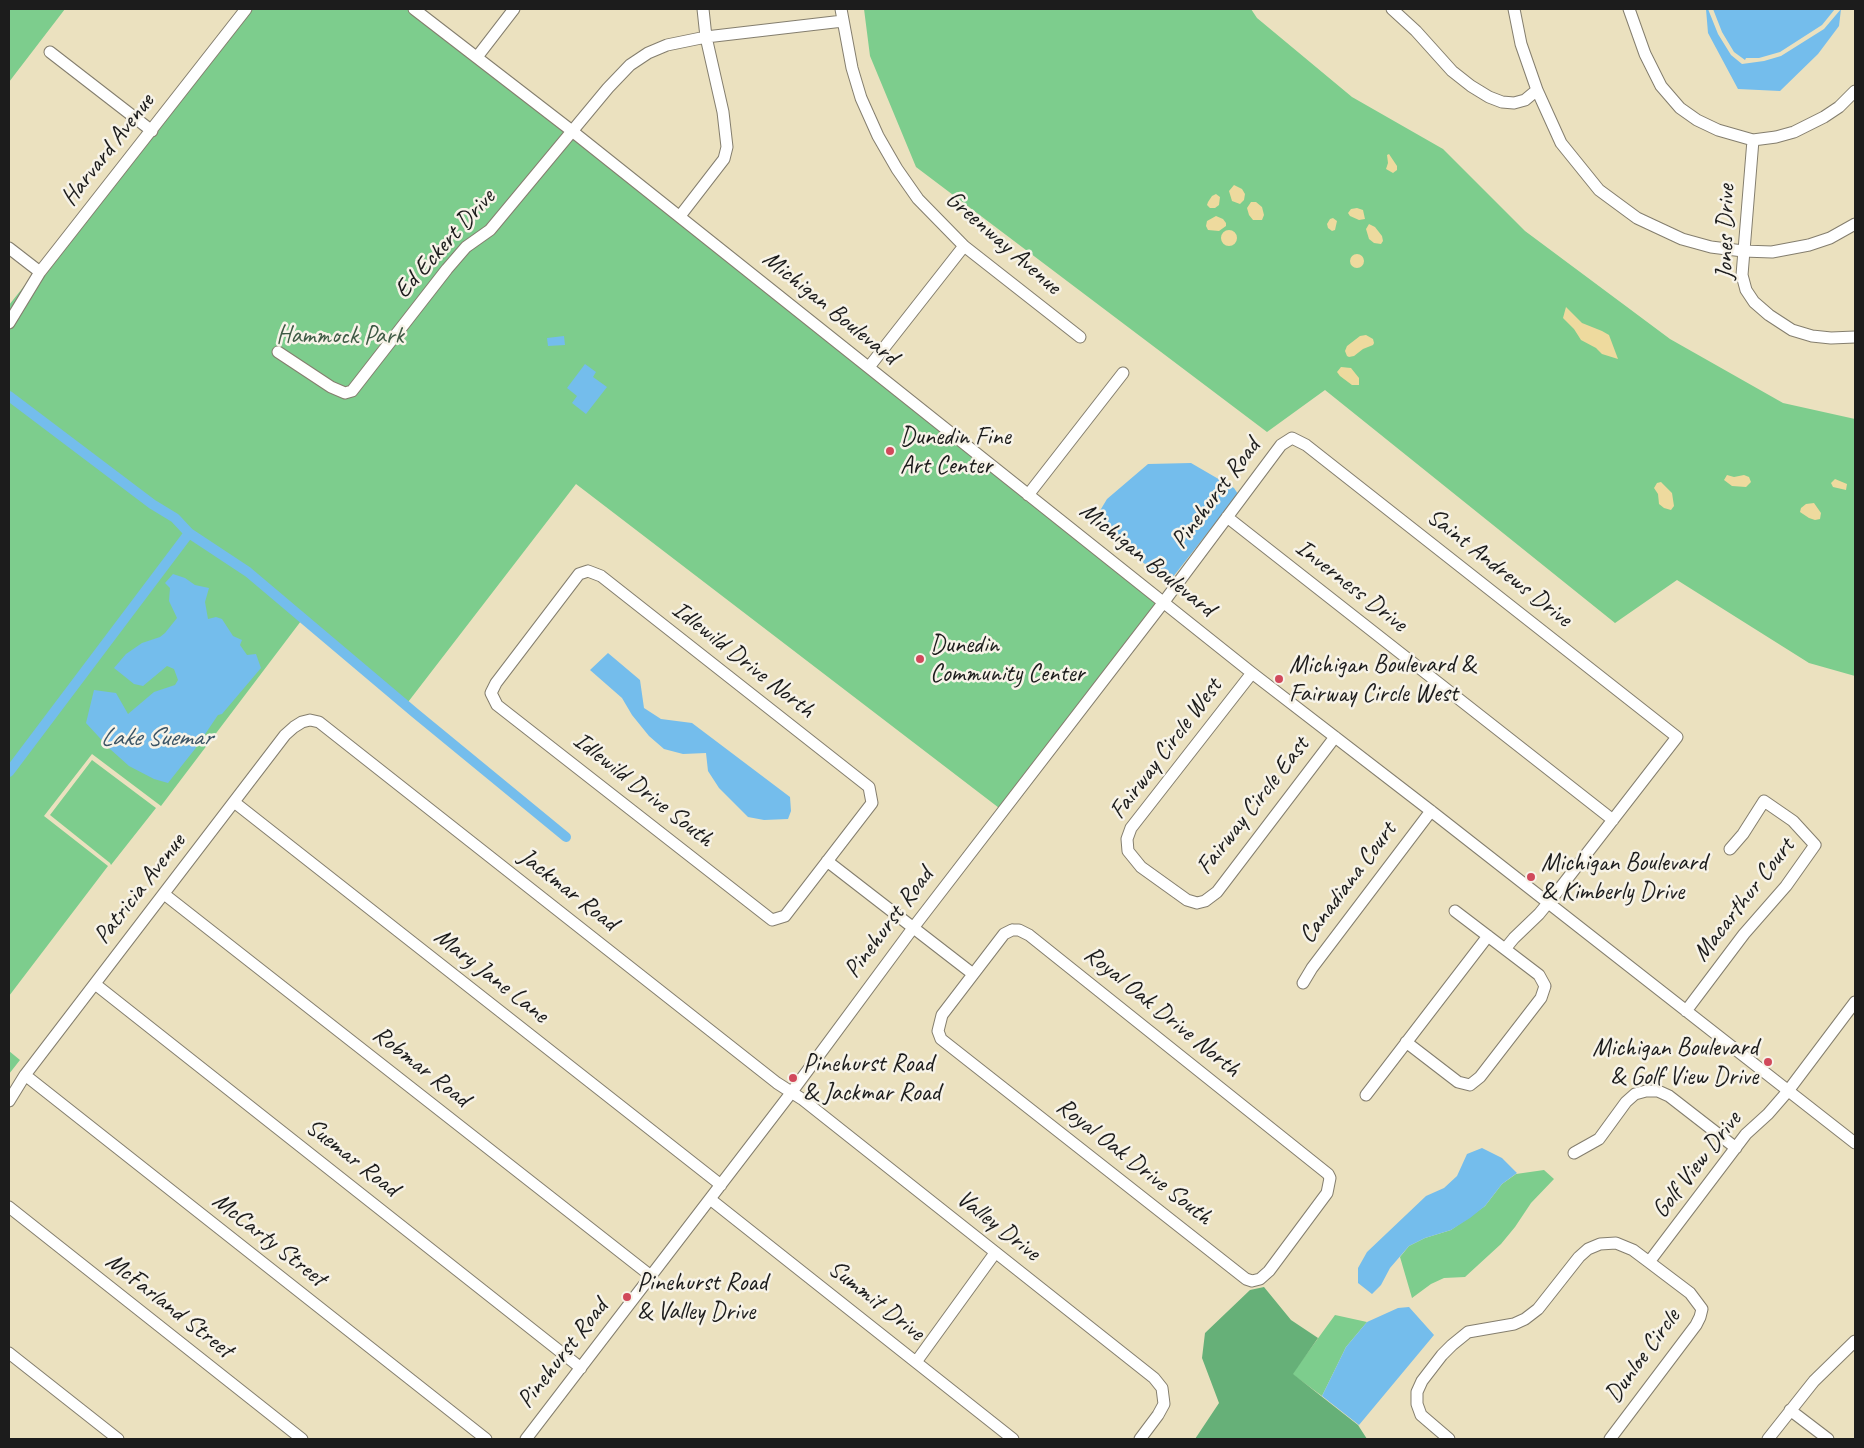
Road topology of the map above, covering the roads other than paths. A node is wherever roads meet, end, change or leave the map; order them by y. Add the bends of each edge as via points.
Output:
1 (246, 9) edge
2 (414, 9) edge
3 (514, 9) edge
4 (703, 9) edge
5 (841, 9) edge
6 (1392, 9) edge
7 (1514, 9) edge
8 (1629, 9) edge
9 (843, 21) junction
10 (706, 37) junction
11 (50, 52) dead end
12 (477, 57) junction
13 (1537, 90) junction
14 (1855, 91) edge
15 (572, 130) junction
16 (152, 131) junction
17 (1752, 140) junction
18 (680, 216) junction
19 (1855, 224) edge
20 (964, 246) junction
21 (9, 248) edge
22 (1743, 252) junction
23 (40, 272) junction
24 (9, 323) edge
25 (1080, 337) dead end
26 (1855, 337) edge
27 (278, 352) dead end
28 (869, 367) junction
29 (1123, 373) dead end
30 (1292, 438) joint
31 (1028, 495) junction
32 (1227, 518) junction
33 (588, 571) joint
34 (1163, 603) junction
35 (1252, 673) junction
36 (318, 722) joint
37 (1335, 737) junction
38 (234, 802) junction
39 (1431, 811) junction
40 (1613, 820) junction
41 (1730, 849) dead end
42 (826, 861) junction
43 (164, 894) junction
44 (1204, 901) joint
45 (1548, 903) junction
46 (1455, 911) dead end
47 (913, 928) junction
48 (1488, 936) junction
49 (1505, 949) junction
50 (973, 974) junction
51 (1303, 983) dead end
52 (95, 984) junction
53 (1855, 1002) edge
54 (1686, 1011) junction
55 (1406, 1042) junction
56 (25, 1075) junction
57 (1788, 1091) junction
58 (791, 1093) junction
59 (1366, 1095) dead end
60 (9, 1101) edge
61 (1855, 1143) edge
62 (1736, 1148) junction
63 (1574, 1153) dead end
64 (1328, 1174) joint
65 (720, 1185) junction
66 (710, 1199) junction
67 (9, 1207) edge
68 (995, 1253) junction
69 (1649, 1262) junction
70 (651, 1276) junction
71 (1855, 1340) edge
72 (9, 1353) edge
73 (916, 1362) junction
74 (580, 1368) junction
75 (1790, 1410) junction
76 (118, 1439) edge
77 (302, 1439) edge
78 (486, 1439) edge
79 (526, 1439) edge
80 (1013, 1439) edge
81 (1140, 1439) edge
82 (1449, 1439) edge
83 (1610, 1439) edge
84 (1768, 1439) edge
85 (1828, 1439) edge

1 - 16 street, Harvard Avenue
2 - 12 street, Michigan Boulevard
3 - 12 street
4 - 10 street
5 - 9 street, Greenway Avenue
6 - 13 street via 1452,71 1489,98 1514,103 1525,100
7 - 13 street via 1521,44
8 - 17 street via 1645,54 1662,86 1680,108 1718,130
9 - 10 street
9 - 20 street, Greenway Avenue via 861,98 878,136 918,198
10 - 15 street via 648,52 630,65
10 - 18 street via 723,112 727,147 724,159
11 - 16 street
12 - 15 street, Michigan Boulevard
13 - 22 street via 1560,143 1599,190 1637,218 1682,239
14 - 17 street via 1839,107 1811,124 1776,137
15 - 18 street, Michigan Boulevard
15 - 27 street, Ed Eckert Drive via 490,230 466,247 447,269 352,391 345,393 331,387
16 - 23 street, Harvard Avenue
17 - 22 street, Jones Drive
18 - 28 street, Michigan Boulevard
19 - 22 street via 1809,246 1772,252
20 - 25 street, Greenway Avenue
20 - 28 street
21 - 23 street
22 - 26 street, Jones Drive via 1742,275 1746,290 1769,315 1792,330 1812,336
23 - 24 street, Harvard Avenue
28 - 31 street, Michigan Boulevard
29 - 31 street
30 - 32 street, Pinehurst Road via 1281,445
30 - 40 street, Saint Andrews Drive via 1306,445 1677,737
31 - 34 street, Michigan Boulevard
32 - 34 street, Pinehurst Road
32 - 40 street, Inverness Drive
33 - 42 street, Idlewild Drive North via 601,576 869,787 872,803
33 - 42 street, Idlewild Drive South via 579,574 496,683 492,693 497,705 772,920 785,916
34 - 35 street, Michigan Boulevard
34 - 47 street, Pinehurst Road
35 - 37 street, Michigan Boulevard
35 - 44 street, Fairway Circle West via 1131,828 1126,839 1128,851 1141,867 1187,900
36 - 38 street, Patricia Avenue via 310,720 285,735
36 - 58 street, Jackmar Road
37 - 39 street, Michigan Boulevard
37 - 44 street, Fairway Circle East via 1217,892
38 - 43 street, Patricia Avenue
38 - 65 street, Mary Jane Lane
39 - 45 street, Michigan Boulevard
39 - 51 street, Canadiana Court
40 - 45 street
41 - 54 street, Macarthur Court via 1764,801 1793,821 1815,845
42 - 47 street
43 - 52 street, Patricia Avenue
43 - 70 street, Robmar Road
45 - 49 street
45 - 54 street, Michigan Boulevard
46 - 48 street
47 - 50 street
47 - 58 street, Pinehurst Road
48 - 49 street
48 - 55 street
49 - 55 street via 1539,975 1545,986 1541,998 1480,1077 1470,1085 1458,1082
50 - 64 street, Royal Oak Drive North via 1004,934 1019,930 1029,935
50 - 64 street, Royal Oak Drive South via 942,1015 938,1031 941,1039 1246,1279 1260,1279 1269,1271 1327,1193
52 - 56 street, Patricia Avenue
52 - 74 street, Suemar Road
53 - 57 street, Golf View Drive
54 - 57 street, Michigan Boulevard
55 - 59 street
56 - 60 street, Patricia Avenue
56 - 78 street, McCarty Street
57 - 61 street, Michigan Boulevard
57 - 62 street, Golf View Drive
58 - 65 street, Pinehurst Road
58 - 68 street, Valley Drive
62 - 63 street via 1668,1096 1658,1091 1646,1091 1635,1094 1626,1102 1599,1139
62 - 69 street, Golf View Drive
65 - 66 street, Pinehurst Road
66 - 70 street, Pinehurst Road
66 - 73 street, Summit Drive
67 - 77 street, McFarland Street
68 - 73 street
68 - 81 street, Valley Drive via 1154,1378 1162,1388 1164,1404
69 - 82 street, Dunloe Circle via 1616,1243 1588,1248 1534,1313 1514,1324 1468,1332 1452,1345 1422,1381 1417,1392 1421,1415
69 - 83 street, Dunloe Circle via 1697,1300 1702,1309 1700,1317
70 - 74 street, Pinehurst Road
71 - 75 street
72 - 76 street
73 - 80 street, Summit Drive
74 - 79 street, Pinehurst Road
75 - 84 street
75 - 85 street

